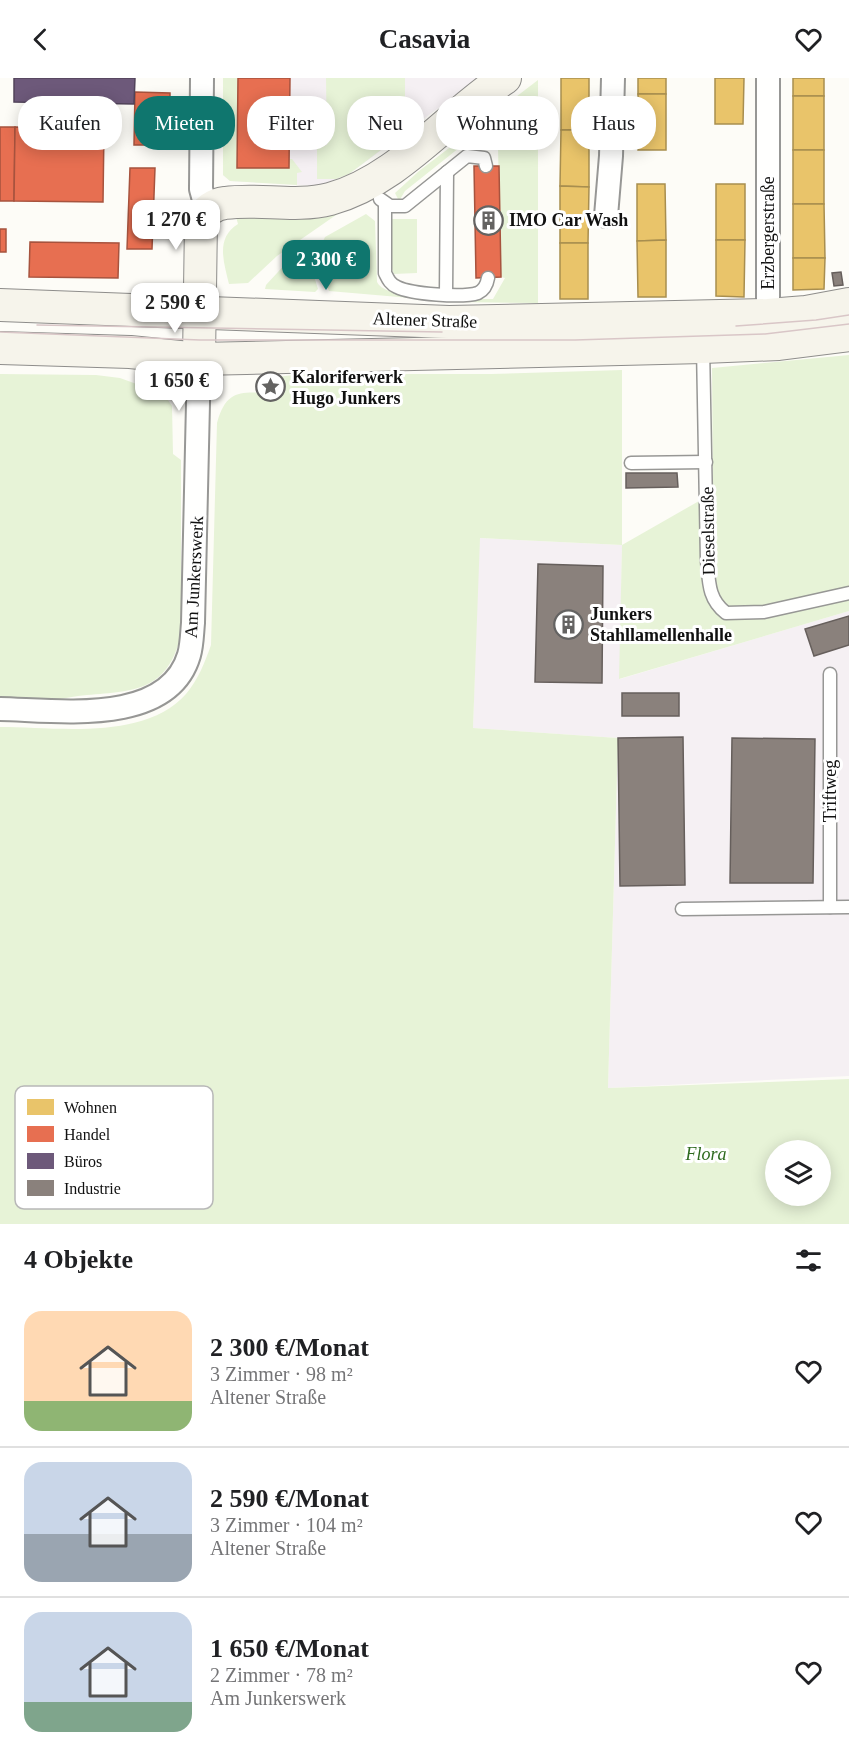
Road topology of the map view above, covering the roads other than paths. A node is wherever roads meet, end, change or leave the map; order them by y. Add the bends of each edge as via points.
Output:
1 (202, 78) edge
2 (505, 78) edge
3 (613, 78) edge
4 (768, 78) edge
5 (486, 166) dead end
6 (447, 172) junction
7 (376, 194) junction
8 (207, 211) junction
9 (606, 216) dead end
10 (488, 278) dead end
11 (446, 294) junction
12 (849, 304) edge
13 (0, 305) edge
14 (201, 312) junction
15 (768, 315) junction
16 (849, 335) edge
17 (703, 347) junction
18 (0, 348) edge
19 (199, 359) junction
20 (706, 462) junction
21 (631, 463) dead end
22 (849, 593) edge
23 (830, 674) dead end
24 (0, 710) edge
25 (830, 907) junction
26 (849, 907) edge
27 (682, 909) dead end

1 - 8 street via 201,189
2 - 7 main road
3 - 9 street
4 - 15 street, Erzbergerstraße
5 - 6 lane via 484,158 467,156
6 - 7 lane via 405,206 397,207
6 - 11 lane
7 - 8 main road via 307,203 225,203
7 - 11 lane via 389,282 416,292
8 - 14 main road via 201,221
10 - 11 lane via 484,289 477,293
12 - 15 main road, Altener Straße
13 - 14 main road, Altener Straße
14 - 15 main road, Altener Straße via 449,322
14 - 19 main road
16 - 17 main road, Altener Straße via 779,344
17 - 19 main road, Altener Straße
17 - 20 lane, Dieselstraße
18 - 19 main road, Altener Straße via 130,352
19 - 24 street, Am Junkerswerk via 189,656 165,689 142,703 112,710
20 - 21 lane, Dieselstraße
20 - 22 lane, Dieselstraße via 707,560 710,592 716,605 726,613 764,612
23 - 25 lane, Triftweg
25 - 26 lane
25 - 27 lane

